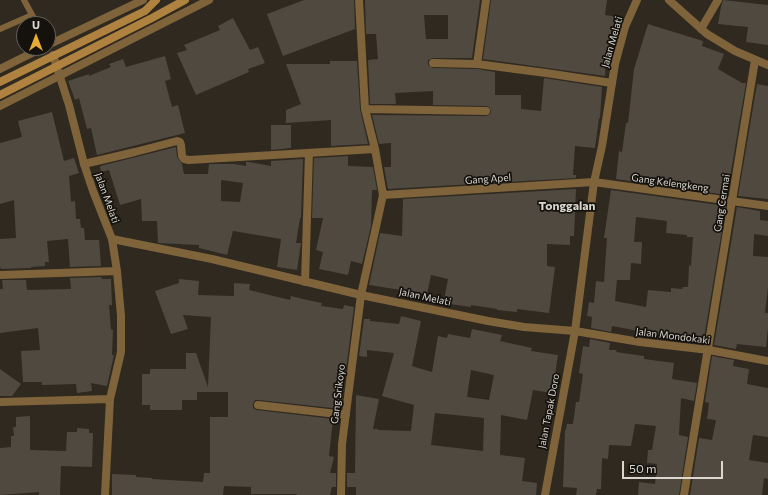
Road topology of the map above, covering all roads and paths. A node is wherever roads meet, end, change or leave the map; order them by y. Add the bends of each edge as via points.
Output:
1 (24, 0) edge
2 (143, 0) edge
3 (156, 0) edge
4 (185, 0) edge
5 (209, 0) edge
6 (359, 0) edge
7 (486, 0) edge
8 (637, 0) edge
9 (669, 0) edge
10 (718, 0) edge
11 (32, 15) joint
12 (0, 29) edge
13 (701, 29) junction
14 (56, 41) edge
15 (56, 54) edge
16 (26, 56) edge
17 (51, 56) edge
18 (53, 56) edge
19 (755, 60) junction
20 (433, 63) dead end
21 (477, 64) junction
22 (768, 65) edge
23 (57, 66) junction
24 (0, 69) edge
25 (60, 75) junction
26 (0, 82) edge
27 (612, 83) junction
28 (0, 94) edge
29 (0, 106) edge
30 (365, 109) junction
31 (486, 111) dead end
32 (375, 149) junction
33 (309, 153) junction
34 (84, 164) junction
35 (594, 182) junction
36 (384, 195) junction
37 (733, 202) junction
38 (768, 206) edge
39 (112, 239) junction
40 (117, 271) junction
41 (0, 275) edge
42 (305, 282) junction
43 (360, 295) junction
44 (575, 331) junction
45 (709, 350) junction
46 (768, 361) edge
47 (110, 399) junction
48 (0, 402) edge
49 (258, 405) dead end
50 (346, 416) junction
51 (104, 495) edge
52 (341, 495) edge
53 (545, 495) edge
54 (684, 495) edge

1 - 11 lane
2 - 14 street
3 - 15 main road via 145,11
4 - 23 main road
5 - 25 street
6 - 30 street
7 - 21 street
8 - 27 street, Jalan Melati via 625,26
9 - 13 street
10 - 13 street
11 - 12 lane
13 - 19 street via 735,51
16 - 24 street
17 - 26 main road
18 - 23 street, Jalan Melati
19 - 22 street
19 - 37 street, Gang Cermai
20 - 21 street
21 - 27 street
23 - 25 street, Jalan Melati
23 - 28 main road
25 - 29 street
25 - 34 street, Jalan Melati
27 - 35 street, Jalan Melati
30 - 31 street
30 - 32 street
32 - 33 street
32 - 36 street
33 - 34 street via 189,160 182,156 180,142 177,141
33 - 42 street
34 - 39 street, Jalan Melati
35 - 36 street, Gang Apel
35 - 37 street, Gang Kelengkeng
35 - 44 street, Jalan Melati
36 - 43 street, Gang Srikoyo
37 - 38 street, Gang Kelengkeng
37 - 45 street, Gang Cermai
39 - 40 street
39 - 42 street, Jalan Melati via 212,259
40 - 41 street
40 - 47 street via 121,352
42 - 43 street, Jalan Melati
43 - 44 street, Jalan Melati via 524,327
43 - 50 street, Gang Srikoyo
44 - 45 street, Jalan Mondokaki
44 - 53 street, Jalan Tapak Doro
45 - 46 street, Jalan Mondokaki
45 - 54 street, Gang Cermai
47 - 48 street
47 - 51 street
49 - 50 street
50 - 52 street, Gang Srikoyo via 342,444

